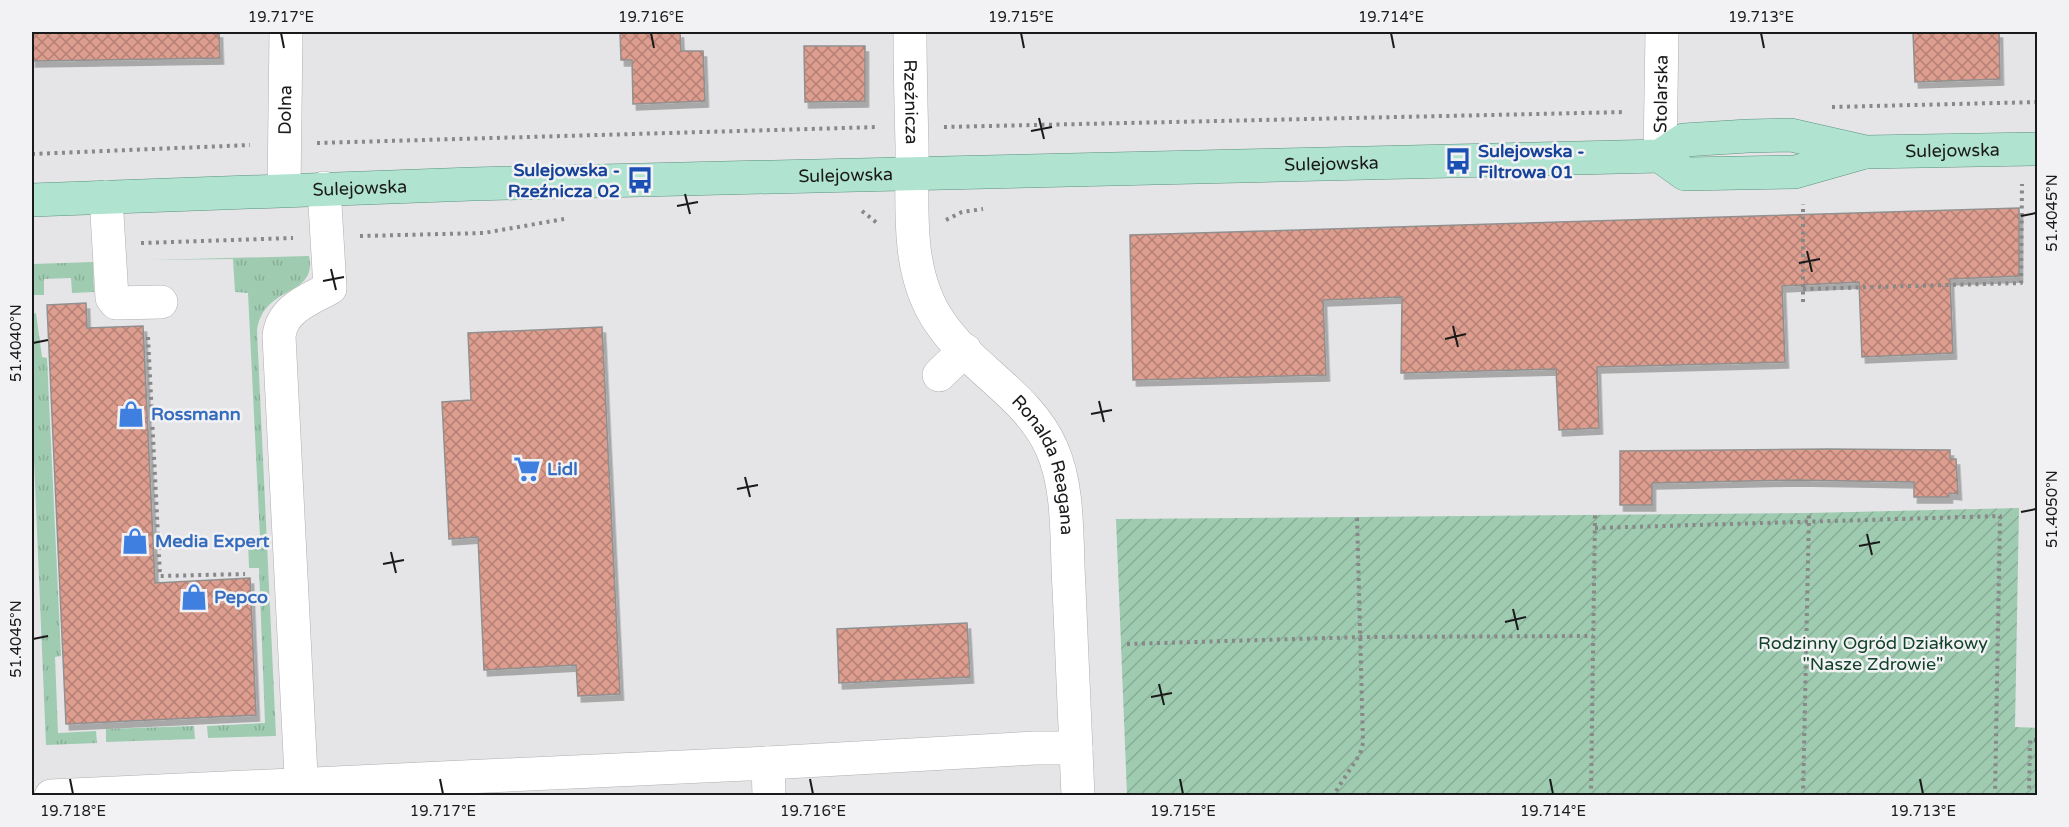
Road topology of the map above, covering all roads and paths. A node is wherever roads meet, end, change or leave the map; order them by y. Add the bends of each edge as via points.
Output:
1 (286, 32) edge
2 (910, 32) edge
3 (1662, 32) edge
4 (2037, 102) edge
5 (1830, 107) dead end
6 (1662, 111) junction
7 (911, 127) junction
8 (284, 144) junction
9 (2037, 148) edge
10 (32, 154) edge
11 (1660, 156) junction
12 (912, 174) junction
13 (2022, 183) dead end
14 (324, 188) junction
15 (284, 190) junction
16 (106, 197) junction
17 (1803, 198) dead end
18 (32, 200) edge
19 (858, 209) dead end
20 (567, 218) dead end
21 (881, 227) dead end
22 (326, 236) junction
23 (143, 243) junction
24 (108, 244) junction
25 (1803, 289) junction
26 (154, 301) junction
27 (1803, 302) dead end
28 (965, 350) junction
29 (939, 375) dead end
30 (1809, 513) dead end
31 (1595, 514) dead end
32 (1358, 516) dead end
33 (1809, 521) junction
34 (1595, 528) junction
35 (245, 574) dead end
36 (1593, 636) junction
37 (1362, 637) junction
38 (1127, 644) dead end
39 (2037, 740) edge
40 (1076, 748) junction
41 (768, 763) junction
42 (302, 789) edge
43 (1336, 791) dead end
44 (51, 795) edge
45 (770, 795) edge
46 (1078, 795) edge
47 (1591, 795) edge
48 (1803, 795) edge
49 (1995, 795) edge
50 (2029, 795) edge

1 - 8 street, Dolna
2 - 7 street, Rzeźnicza
3 - 6 street, Stolarska
4 - 5 path
6 - 7 path
6 - 11 street, Stolarska
7 - 8 path
7 - 12 street, Rzeźnicza
8 - 10 path
8 - 15 street, Dolna
9 - 11 main road, Sulejowska via 1866,152 1795,172 1685,174
11 - 12 main road, Sulejowska
12 - 14 main road, Sulejowska
12 - 28 street, Ronalda Reagana via 918,275 941,325
13 - 25 path via 2021,282
14 - 15 main road, Sulejowska
14 - 22 street
15 - 16 main road, Sulejowska
16 - 18 main road, Sulejowska
16 - 24 street
17 - 25 path
19 - 21 path
20 - 22 path via 484,233
22 - 23 path
22 - 42 street via 330,288 290,311 280,325 279,336
23 - 24 path
23 - 26 path
24 - 26 street via 112,298 116,303
25 - 27 path
26 - 35 path via 160,576
28 - 29 street
28 - 40 street, Ronalda Reagana via 1035,421 1052,449 1059,472 1066,529
30 - 33 path
31 - 34 path
32 - 37 path
33 - 34 path
33 - 48 path
33 - 49 path via 2000,516
34 - 36 path
36 - 37 path
36 - 47 path
37 - 38 path
37 - 43 path via 1363,743
39 - 50 path via 2030,740
40 - 41 street
40 - 46 street, Ronalda Reagana
41 - 42 street
41 - 45 street
42 - 44 street

